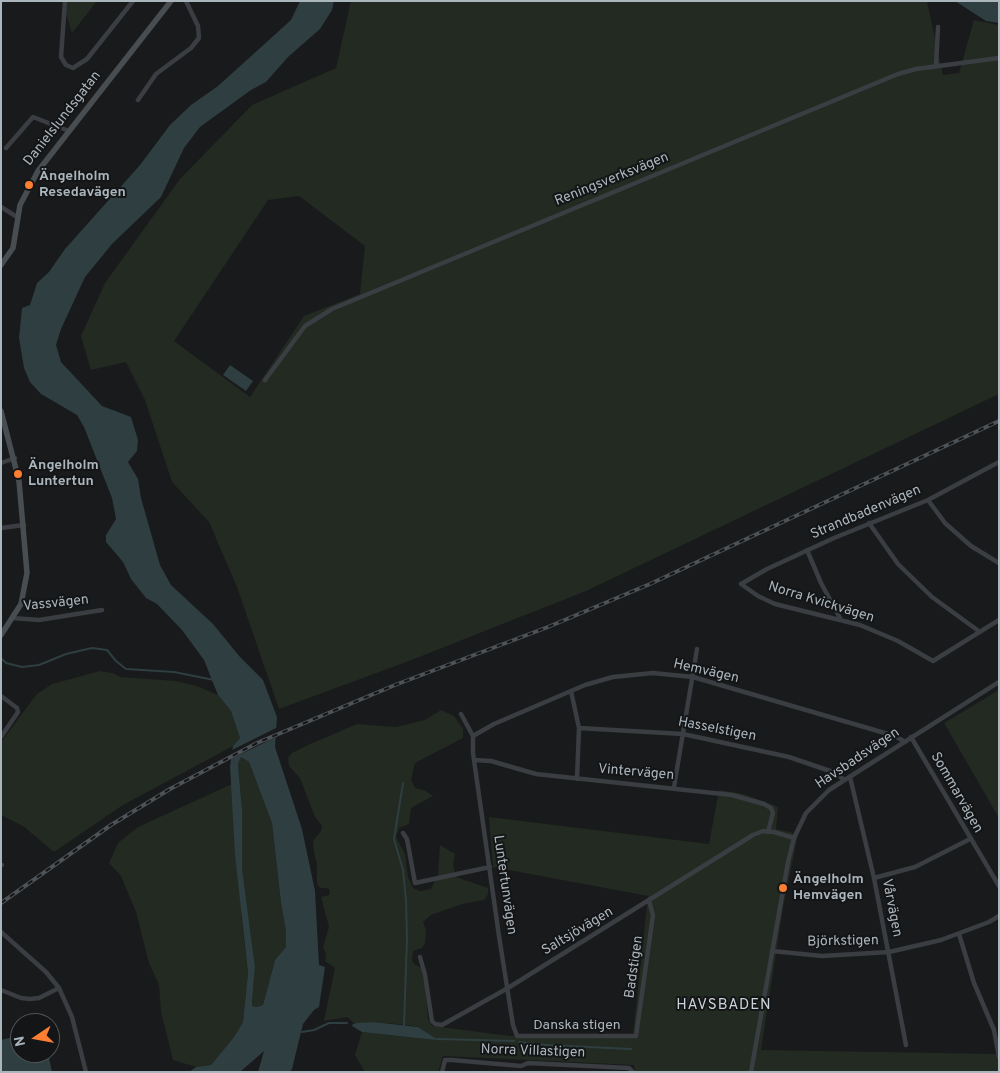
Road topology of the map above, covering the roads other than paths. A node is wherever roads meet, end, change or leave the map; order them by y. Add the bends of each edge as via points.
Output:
1 (65, 1) edge
2 (133, 1) edge
3 (171, 1) edge
4 (186, 1) edge
5 (938, 27) dead end
6 (999, 58) edge
7 (936, 66) junction
8 (138, 100) dead end
9 (69, 131) junction
10 (6, 148) dead end
11 (1, 207) edge
12 (17, 217) junction
13 (1, 265) edge
14 (265, 380) dead end
15 (1, 411) edge
16 (15, 458) junction
17 (999, 462) edge
18 (1, 463) edge
19 (928, 500) junction
20 (869, 523) junction
21 (24, 525) junction
22 (1, 528) edge
23 (807, 550) junction
24 (999, 564) edge
25 (741, 584) joint
26 (102, 610) dead end
27 (12, 618) junction
28 (841, 620) junction
29 (999, 620) edge
30 (980, 632) junction
31 (1, 634) edge
32 (697, 649) dead end
33 (693, 677) junction
34 (999, 682) edge
35 (571, 691) junction
36 (1, 696) edge
37 (461, 714) dead end
38 (579, 728) junction
39 (682, 734) junction
40 (473, 736) junction
41 (1, 737) edge
42 (911, 737) junction
43 (904, 742) junction
44 (474, 760) junction
45 (850, 777) junction
46 (577, 779) junction
47 (844, 780) junction
48 (674, 788) junction
49 (768, 832) junction
50 (403, 833) dead end
51 (794, 838) junction
52 (970, 839) junction
53 (490, 867) junction
54 (874, 878) junction
55 (999, 886) edge
56 (649, 901) junction
57 (999, 916) edge
58 (1, 932) edge
59 (959, 934) junction
60 (772, 950) junction
61 (889, 952) junction
62 (420, 957) dead end
63 (59, 988) junction
64 (508, 988) junction
65 (1, 990) edge
66 (517, 1036) joint
67 (636, 1036) joint
68 (906, 1045) dead end
69 (999, 1058) edge
70 (521, 1066) junction
71 (632, 1071) edge
72 (86, 1072) edge
73 (442, 1072) edge
74 (520, 1072) edge
75 (751, 1072) edge

1 - 2 street via 61,57 66,65 73,68 87,59
3 - 9 street, Danielslundsgatan
4 - 8 street via 198,26 200,35 197,42 156,74
5 - 7 street
6 - 7 street, Reningsverksvägen
7 - 14 street, Reningsverksvägen via 898,74 332,309 305,326
9 - 10 street via 33,117
9 - 12 street, Danielslundsgatan via 29,185
11 - 12 street
12 - 13 street, Danielslundsgatan via 13,248
15 - 16 street
16 - 18 street
16 - 21 street
17 - 19 street, Strandbadenvägen
19 - 20 street, Strandbadenvägen
19 - 24 street via 945,523 971,546
20 - 23 street, Strandbadenvägen
20 - 30 street via 898,564 932,597
21 - 22 street
21 - 27 street via 27,581
23 - 25 street, Strandbadenvägen
23 - 28 street
25 - 28 street, Norra Kvickvägen via 776,604
26 - 27 street, Vassvägen via 30,621
27 - 31 street
28 - 30 street, Norra Kvickvägen via 898,641 933,661
29 - 30 street, Norra Kvickvägen
32 - 33 street
33 - 35 street, Hemvägen via 640,674 597,681
33 - 39 street
33 - 43 street, Hemvägen via 895,736
34 - 42 street, Havsbadsvägen
35 - 38 street
35 - 40 street, Hemvägen
36 - 41 street via 18,712
37 - 40 street
38 - 39 street, Hasselstigen
38 - 46 street
39 - 47 street, Hasselstigen via 789,757 836,773
39 - 48 street
40 - 44 street, Luntertunvägen
42 - 43 street, Havsbadsvägen
42 - 52 street, Sommarvägen
43 - 45 street, Havsbadsvägen
44 - 46 street, Vintervägen via 491,761 536,774
44 - 53 street, Luntertunvägen
45 - 47 street, Havsbadsvägen
45 - 54 street, Vårvägen
46 - 48 street, Vintervägen
47 - 51 street, Havsbadsvägen via 806,813
48 - 49 street, Vintervägen via 732,795 764,804 774,813
49 - 51 street
49 - 56 street, Saltsjövägen via 753,835
50 - 53 street via 415,883
51 - 60 street, Havsbadsvägen
52 - 54 street via 915,867
52 - 55 street, Sommarvägen
53 - 64 street, Luntertunvägen
54 - 61 street, Vårvägen
56 - 64 street, Saltsjövägen
56 - 67 street, Badstigen via 653,915
57 - 59 street, Björkstigen
58 - 63 street
59 - 61 street, Björkstigen
59 - 69 street via 974,983 994,1030
60 - 61 street, Björkstigen via 822,956
60 - 75 street, Havsbadsvägen
61 - 68 street, Vårvägen
62 - 64 street, Saltsjövägen via 435,1024 445,1024
63 - 65 street via 30,999
63 - 72 street via 72,1018
64 - 66 street, Luntertunvägen
66 - 67 street, Danska stigen
70 - 71 street, Norra Villastigen via 528,1063 629,1068
70 - 73 street, Norra Villastigen via 445,1060
70 - 74 street

